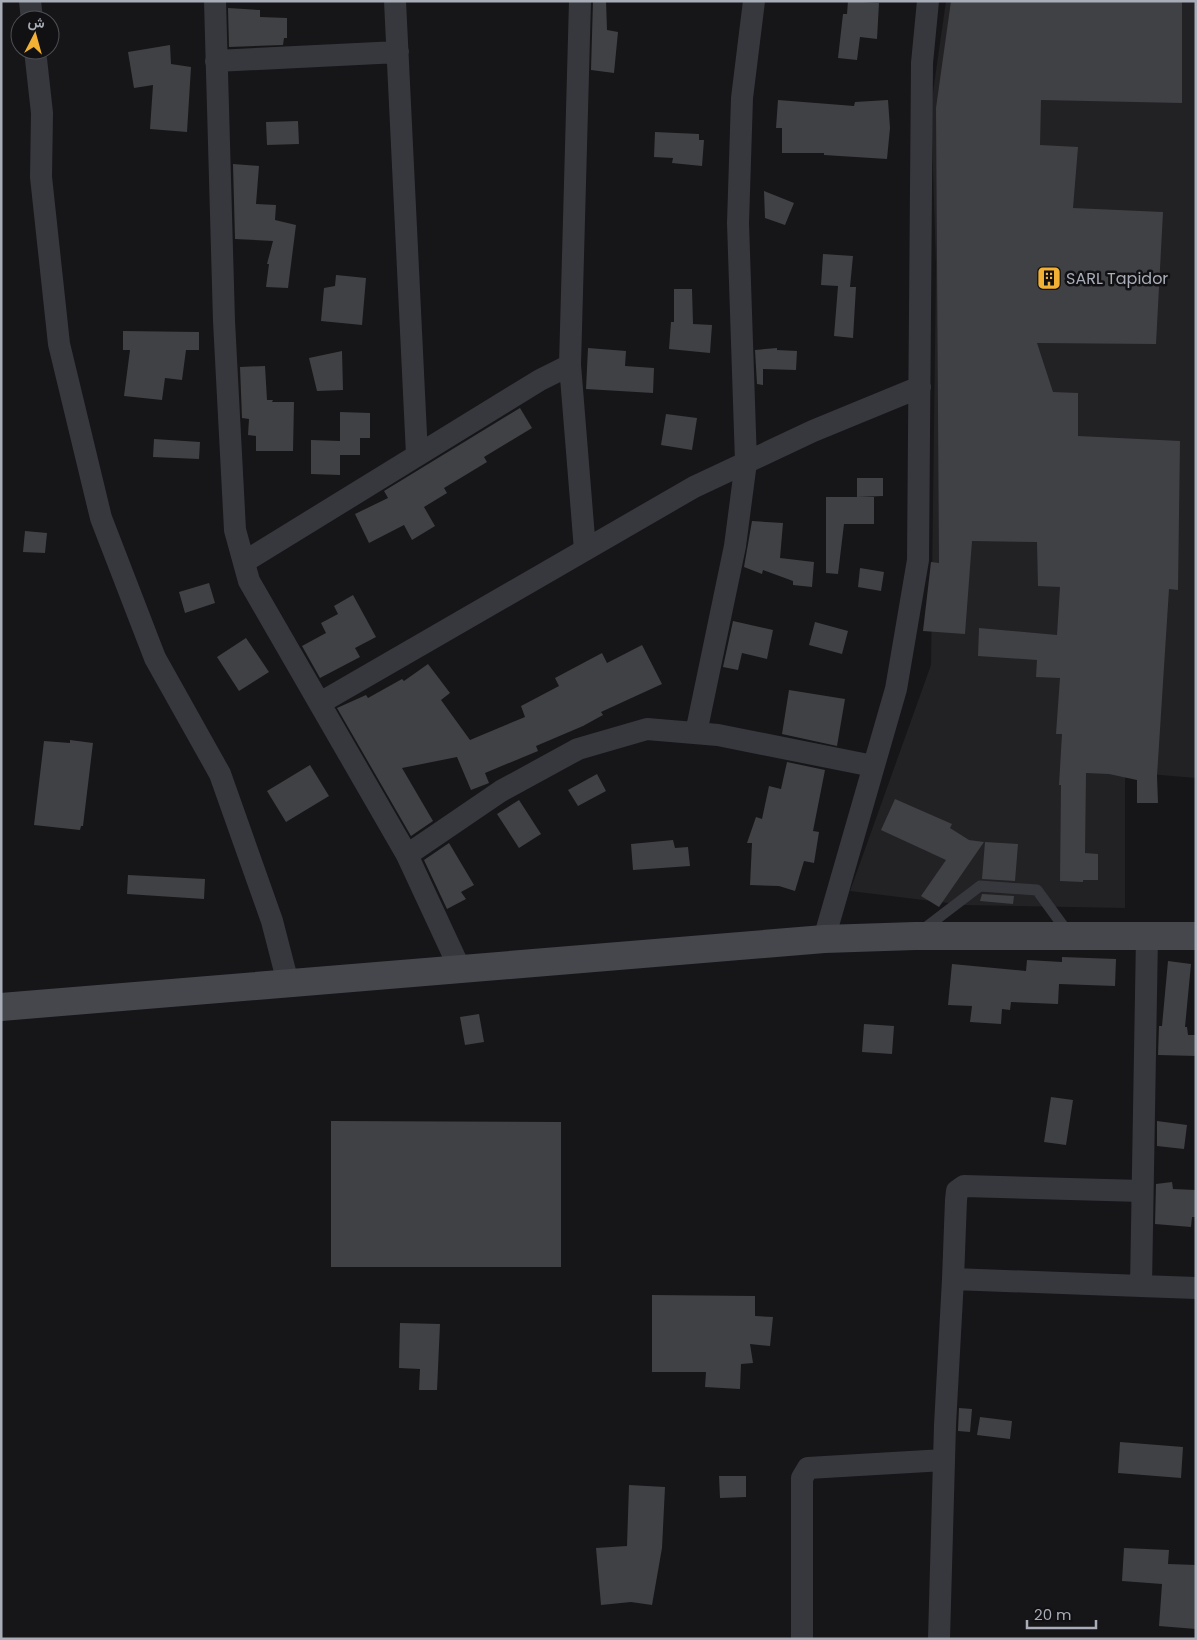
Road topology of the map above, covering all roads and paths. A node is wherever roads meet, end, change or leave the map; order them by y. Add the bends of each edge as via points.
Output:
1 (214, 1) edge
2 (395, 1) edge
3 (580, 1) edge
4 (754, 1) edge
5 (928, 1) edge
6 (398, 52) junction
7 (36, 60) edge
8 (216, 62) junction
9 (570, 365) junction
10 (920, 387) junction
11 (417, 455) junction
12 (746, 462) junction
13 (585, 550) junction
14 (244, 562) junction
15 (320, 703) junction
16 (696, 733) junction
17 (873, 766) junction
18 (407, 855) junction
19 (915, 936) junction
20 (1070, 936) junction
21 (1147, 936) junction
22 (1196, 936) edge
23 (824, 939) junction
24 (460, 969) junction
25 (288, 983) junction
26 (1, 1007) edge
27 (1142, 1191) junction
28 (953, 1279) junction
29 (1141, 1286) junction
30 (1196, 1288) edge
31 (944, 1460) junction
32 (802, 1639) edge
33 (939, 1639) edge

1 - 8 street
2 - 6 street
3 - 9 street
4 - 12 street via 742,98 738,222
5 - 10 street via 922,63
6 - 8 street
6 - 11 street
7 - 25 street via 42,113 41,177 59,344 101,518 154,658 220,774 272,921
8 - 14 street via 235,530
9 - 11 street
9 - 13 street
10 - 12 street via 813,430
10 - 17 street via 918,560 896,689
11 - 14 street
12 - 13 street via 694,487
12 - 16 street via 735,546
13 - 15 street
14 - 15 street via 249,581
15 - 18 street
16 - 17 street
16 - 18 street via 647,729 578,749 501,791
17 - 23 street
18 - 24 street
19 - 20 main road
19 - 20 lane via 980,886 1037,890
19 - 23 main road
20 - 21 main road
21 - 22 main road
21 - 27 street
23 - 24 main road
24 - 25 main road
25 - 26 main road
27 - 28 street via 964,1186 957,1191
27 - 29 street
28 - 29 street
28 - 31 street
29 - 30 street
31 - 32 street via 808,1468 802,1478
31 - 33 street

